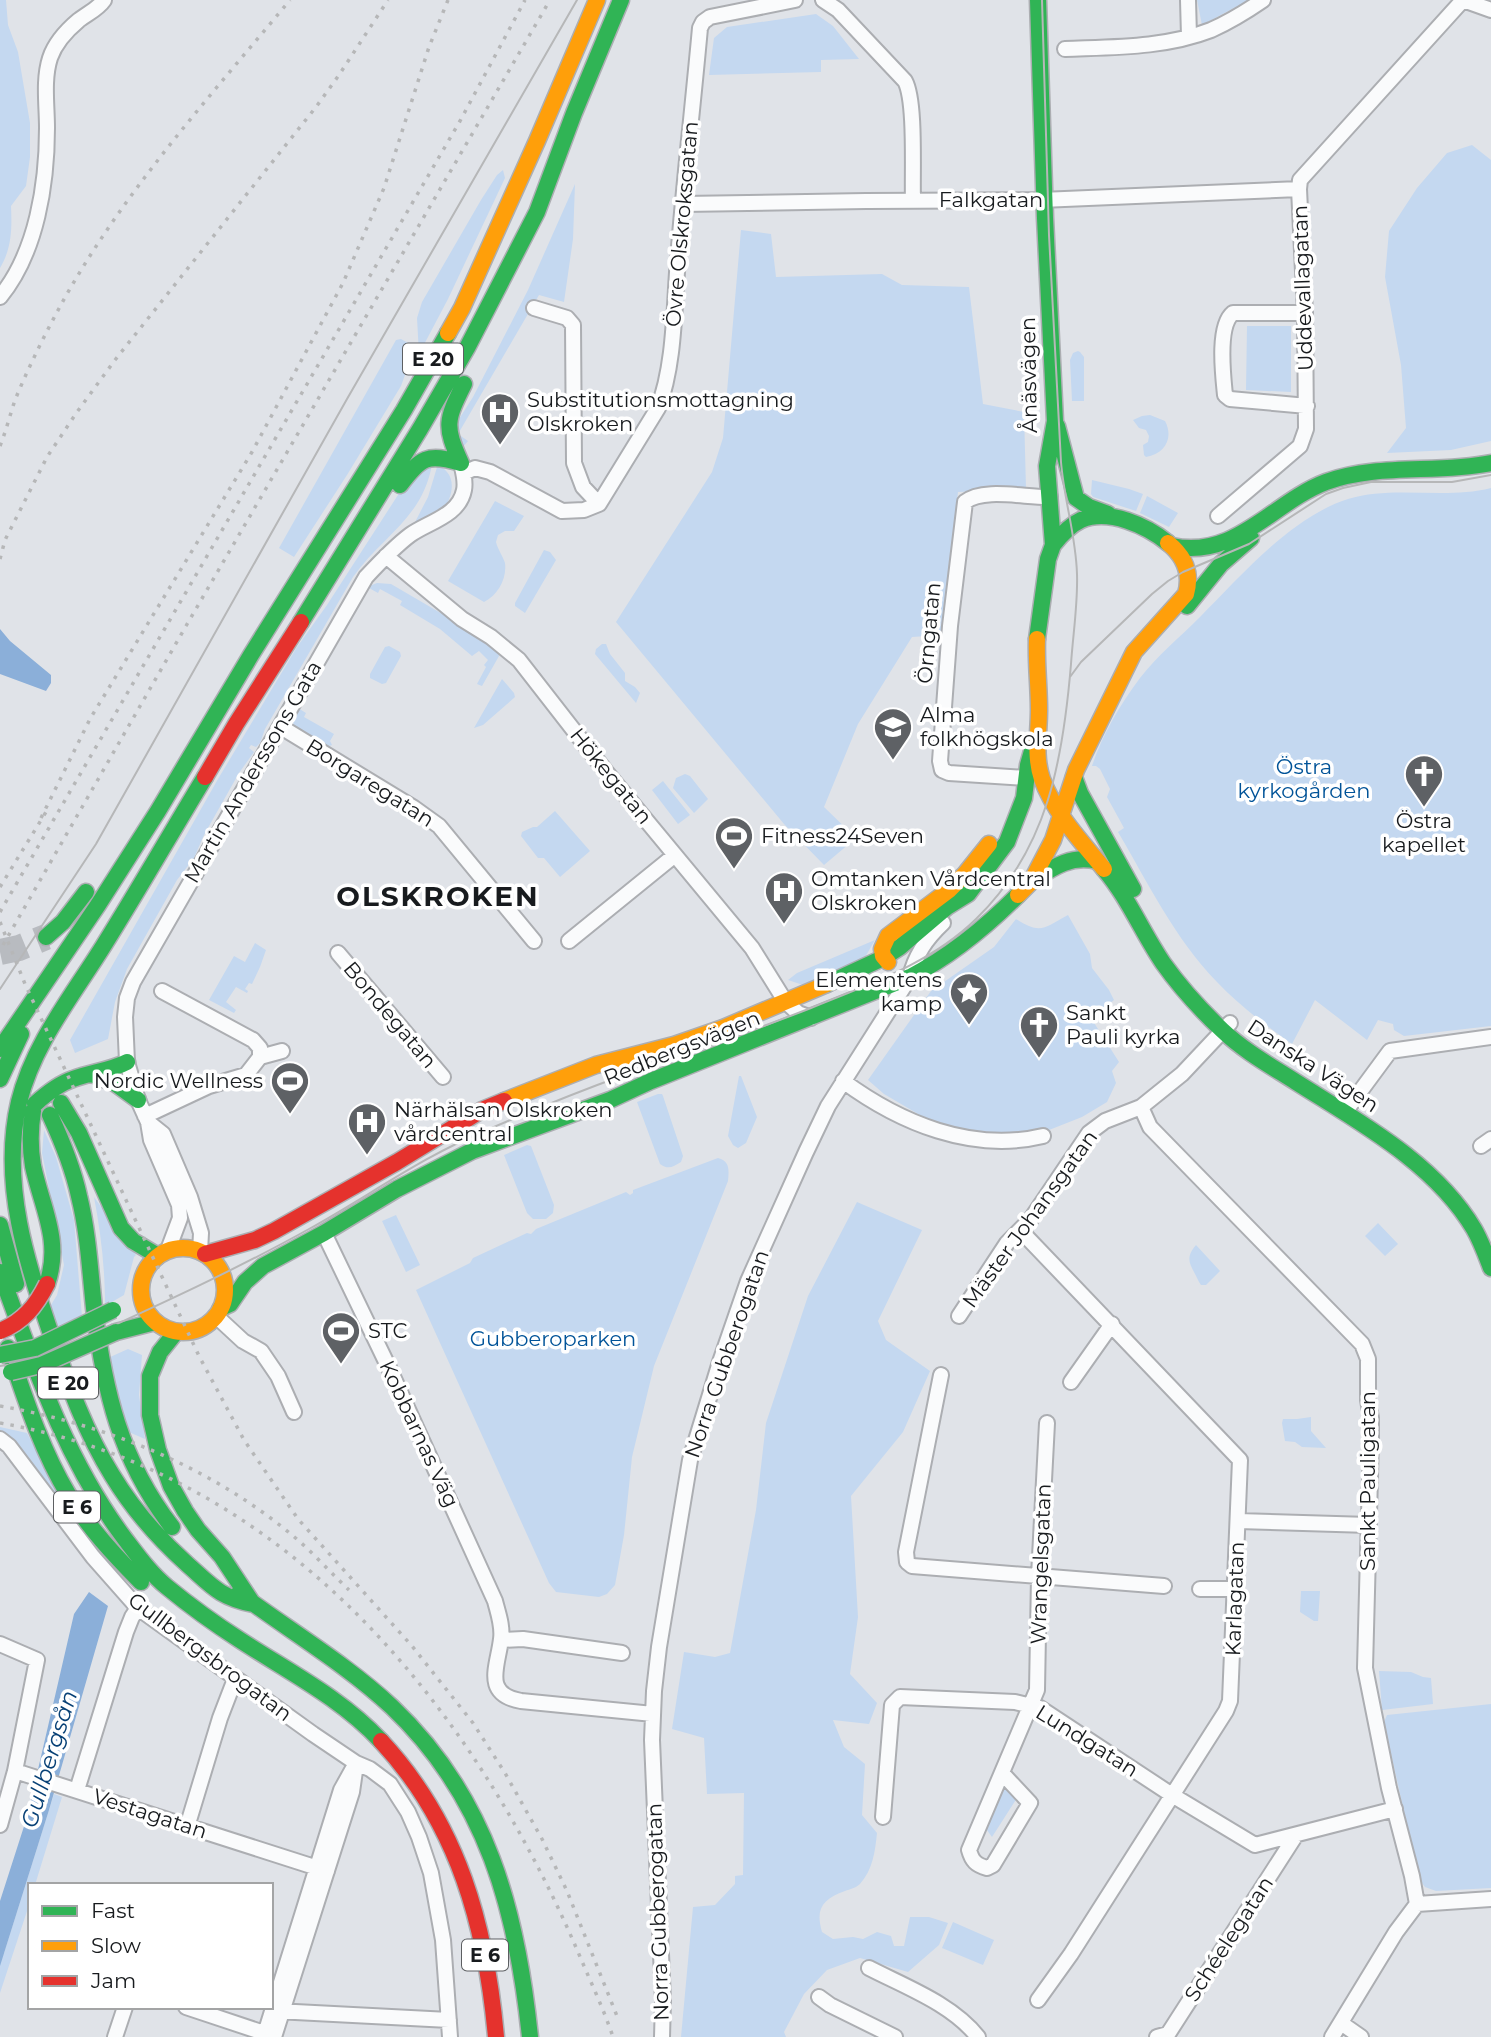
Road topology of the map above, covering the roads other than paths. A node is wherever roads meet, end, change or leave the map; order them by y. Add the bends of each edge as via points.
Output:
1 (104, 0) edge
2 (597, 0) edge
3 (621, 0) edge
4 (795, 0) edge
5 (823, 0) edge
6 (1038, 0) edge
7 (1188, 0) edge
8 (1263, 0) edge
9 (1463, 0) edge
10 (1491, 10) edge
11 (1189, 36) junction
12 (1065, 49) dead end
13 (1299, 189) junction
14 (913, 200) junction
15 (1044, 200) junction
16 (682, 204) junction
17 (0, 297) edge
18 (534, 308) dead end
19 (1305, 313) junction
20 (467, 348) junction
21 (1307, 406) junction
22 (1055, 421) junction
23 (1491, 463) edge
24 (462, 468) junction
25 (1050, 497) junction
26 (599, 504) junction
27 (1279, 510) junction
28 (1218, 516) dead end
29 (1118, 517) junction
30 (348, 545) junction
31 (1053, 545) junction
32 (1172, 546) junction
33 (386, 556) junction
34 (1145, 640) junction
35 (251, 655) junction
36 (281, 727) junction
37 (1036, 747) junction
38 (1074, 777) junction
39 (1026, 778) junction
40 (1060, 806) junction
41 (1020, 812) junction
42 (1012, 831) junction
43 (126, 832) dead end
44 (1105, 840) junction
45 (675, 855) junction
46 (1097, 861) junction
47 (92, 882) dead end
48 (1031, 882) junction
49 (968, 894) junction
50 (124, 913) junction
51 (46, 937) tunnel mouth
52 (534, 941) dead end
53 (569, 941) dead end
54 (338, 953) dead end
55 (883, 958) junction
56 (52, 973) junction
57 (910, 977) junction
58 (162, 990) dead end
59 (785, 1001) junction
60 (871, 1010) junction
61 (811, 1018) junction
62 (1227, 1027) junction
63 (1491, 1037) edge
64 (0, 1049) edge
65 (282, 1051) dead end
66 (260, 1057) junction
67 (127, 1062) junction
68 (92, 1074) junction
69 (443, 1077) dead end
70 (0, 1079) edge
71 (843, 1081) junction
72 (138, 1100) junction
73 (35, 1104) junction
74 (1141, 1107) junction
75 (1348, 1108) junction
76 (147, 1119) junction
77 (1043, 1136) dead end
78 (0, 1225) edge
79 (1020, 1230) junction
80 (324, 1233) junction
81 (1491, 1239) edge
82 (163, 1253) junction
83 (202, 1253) junction
84 (1491, 1268) edge
85 (0, 1272) edge
86 (141, 1286) junction
87 (218, 1312) junction
88 (959, 1316) dead end
89 (155, 1322) junction
90 (0, 1323) edge
91 (1112, 1324) junction
92 (0, 1331) edge
93 (176, 1332) junction
94 (0, 1355) edge
95 (0, 1374) edge
96 (941, 1376) dead end
97 (1071, 1382) dead end
98 (42, 1384) junction
99 (294, 1412) dead end
100 (1047, 1423) dead end
101 (0, 1439) edge
102 (1238, 1521) junction
103 (1369, 1525) junction
104 (1039, 1576) junction
105 (1164, 1586) dead end
106 (1200, 1589) dead end
107 (1234, 1589) junction
108 (253, 1604) junction
109 (138, 1608) junction
110 (226, 1632) junction
111 (501, 1640) junction
112 (0, 1644) edge
113 (622, 1653) dead end
114 (235, 1679) junction
115 (1031, 1705) junction
116 (653, 1714) junction
117 (356, 1763) junction
118 (15, 1771) junction
119 (1002, 1773) junction
120 (77, 1790) junction
121 (1172, 1795) junction
122 (1395, 1809) junction
123 (883, 1817) dead end
124 (0, 1825) edge
125 (187, 1827) junction
126 (1296, 1835) junction
127 (1255, 1845) junction
128 (1279, 1862) junction
129 (322, 1870) junction
130 (1491, 1899) edge
131 (1417, 1904) junction
132 (869, 1968) dead end
133 (819, 1997) dead end
134 (1038, 2000) dead end
135 (124, 2009) edge
136 (192, 2009) edge
137 (277, 2011) junction
138 (449, 2020) junction
139 (1341, 2023) junction
140 (269, 2036) edge
141 (1164, 2036) edge
142 (115, 2037) edge
143 (450, 2037) edge
144 (496, 2037) edge
145 (530, 2037) edge
146 (662, 2037) edge
147 (895, 2037) edge
148 (978, 2037) edge
149 (1332, 2037) edge
150 (1361, 2037) edge

1 - 17 street via 61,38 50,57 47,165 35,224 17,270
2 - 35 main road, E 20 via 462,308
3 - 20 main road, E 20 via 537,212
4 - 16 street, Övre Olskroksgatan via 703,22
5 - 14 street via 909,88
6 - 15 main road, Ånäsvägen
7 - 11 street
8 - 11 street via 1210,30
9 - 10 street
9 - 13 street, Uddevallagatan via 1300,180
11 - 12 street via 1137,46
13 - 15 street, Falkgatan
13 - 19 street, Uddevallagatan
14 - 15 street, Falkgatan
14 - 16 street, Falkgatan
15 - 22 main road, Ånäsvägen
16 - 26 street, Övre Olskroksgatan via 665,391
18 - 26 street via 567,318 573,325 574,463 583,487
19 - 21 street, Uddevallagatan
19 - 21 street via 1233,313 1225,324 1223,345 1225,394 1230,399
20 - 24 main road via 468,376 447,425
20 - 30 main road, E 20
21 - 28 street, Uddevallagatan via 1300,446
22 - 25 main road, Ånäsvägen via 1047,466
22 - 29 main road via 1076,498 1089,508
23 - 27 main road via 1451,471 1357,473 1322,484
24 - 26 street via 490,472 562,511
24 - 30 main road via 437,456 424,458 362,541
24 - 33 street, Martin Anderssons Gata via 465,489 458,504
25 - 31 main road, Ånäsvägen
25 - 39 street, Örngatan via 981,495 965,502 950,626 942,770
27 - 32 main road via 1217,545 1200,549
27 - 34 main road via 1221,564 1166,628
29 - 31 main road via 1084,519
29 - 32 main road
30 - 50 main road, E 20
31 - 37 main road, Ånäsvägen via 1037,635
32 - 34 main road via 1183,558 1189,587
33 - 36 street, Martin Anderssons Gata via 360,586
33 - 45 street, Hökegatan via 519,660
34 - 38 main road, Redbergsvägen via 1134,652
35 - 43 main road
35 - 56 main road, E 20 via 158,811
36 - 52 street, Borgaregatan via 439,826
36 - 67 street, Martin Anderssons Gata via 132,982 125,1017
37 - 39 main road, Redbergsvägen via 1030,752
37 - 40 main road, Danska Vägen via 1041,776
38 - 40 main road, Redbergsvägen
38 - 44 main road, Danska Vägen
39 - 41 main road, Redbergsvägen
40 - 41 main road via 1034,799
40 - 44 main road via 1085,817
40 - 46 main road, Danska Vägen
40 - 48 main road, Redbergsvägen via 1050,847
41 - 42 main road, Redbergsvägen
42 - 49 main road, Redbergsvägen
42 - 55 main road via 989,844 949,890 888,936
44 - 62 main road, Danska Vägen via 1174,957
45 - 53 street
45 - 59 street, Hökegatan via 752,948
46 - 48 main road via 1066,860
46 - 62 main road, Danska Vägen via 1123,894 1163,962 1198,1005
47 - 51 main road via 65,921
48 - 57 main road, Redbergsvägen via 974,936
49 - 55 main road, Redbergsvägen
49 - 57 street, Norra Gubberogatan via 931,934
50 - 73 main road via 47,1068
50 - 108 main road, E 20 via 41,1045 20,1094 12,1160 20,1233 68,1385 103,1462 175,1554 228,1598
54 - 69 street, Bondegatan
55 - 57 main road
55 - 59 main road, Redbergsvägen
56 - 64 main road
56 - 70 main road, E 20
57 - 60 main road, Redbergsvägen
57 - 60 street, Norra Gubberogatan
58 - 66 street via 253,1040
59 - 61 street, Hökegatan
59 - 83 main road, Redbergsvägen via 699,1037 596,1065 482,1110 274,1231
60 - 61 main road, Redbergsvägen
60 - 71 street, Norra Gubberogatan
61 - 80 main road, Redbergsvägen via 472,1150
62 - 74 street via 1182,1074
62 - 75 main road, Danska Vägen
63 - 75 street via 1390,1051
65 - 66 street
66 - 76 street via 246,1075 209,1086
67 - 68 main road
67 - 72 street, Martin Anderssons Gata
68 - 72 main road via 120,1084
68 - 73 main road via 59,1085
71 - 77 street via 925,1128 993,1140
71 - 116 street, Norra Gubberogatan via 748,1281 690,1460 659,1647
72 - 76 street, Martin Anderssons Gata
73 - 92 main road, bridge via 32,1155 52,1236 52,1269 27,1315
74 - 79 street, Mäster Johansgatan via 1105,1121 1089,1133
74 - 103 street, Sankt Pauligatan via 1150,1127 1362,1344 1368,1359 1371,1418
75 - 81 main road, Danska Vägen via 1400,1138 1444,1176 1476,1212
75 - 84 main road, Danska Vägen via 1452,1198 1475,1230
76 - 82 street, Martin Anderssons Gata via 180,1218
76 - 83 street, Martin Anderssons Gata via 163,1134 190,1197
78 - 98 main road, E 20
79 - 88 street, Mäster Johansgatan
79 - 91 street, Karlagatan
80 - 87 main road, Redbergsvägen via 263,1266
80 - 111 street, Kobbarnas Väg via 495,1601
82 - 83 main road, Redbergsvägen via 184,1248
82 - 86 main road via 148,1266
82 - 108 main road, E 6 via 133,1241 121,1228 79,1133 55,1109 86,1231 111,1407 129,1456 165,1519 196,1556
83 - 87 main road via 223,1279 225,1292
85 - 98 main road, E 6
86 - 89 main road via 143,1305
86 - 94 main road, bridge via 121,1305 44,1345
87 - 93 main road, Redbergsvägen via 204,1326
87 - 99 street via 243,1341 261,1351
89 - 93 main road
89 - 95 main road, bridge via 124,1329 41,1365
90 - 110 main road, E 6 via 49,1457 92,1528 169,1607
91 - 97 street
91 - 102 street, Karlagatan via 1240,1460
93 - 108 main road via 160,1352 150,1376 150,1415 156,1441 185,1511
96 - 104 street via 907,1562
98 - 110 main road, E 6 via 82,1475 115,1528 160,1581
100 - 104 street, Wrangelsgatan
101 - 109 street, Gullbergsbrogatan
102 - 103 street
102 - 107 street, Karlagatan
103 - 122 street, Sankt Pauligatan via 1365,1668
104 - 105 street
104 - 115 street, Wrangelsgatan via 1037,1690
106 - 107 street
107 - 121 street, Karlagatan via 1230,1701
108 - 145 main road, E 6 via 393,1707 453,1779 481,1827 507,1897 524,1973
109 - 114 street, Gullbergsbrogatan
109 - 120 street, Vestagatan
110 - 144 main road, E 6 via 328,1694 366,1724 424,1793 453,1847 474,1904
111 - 113 street
111 - 116 street, Kobbarnas Väg via 495,1679 506,1698
112 - 118 street via 37,1660
114 - 117 street, Gullbergsbrogatan
114 - 125 street
115 - 119 street, Wrangelsgatan
115 - 121 street, Lundgatan
115 - 123 street, Lundgatan via 900,1697 892,1705
116 - 146 street, Norra Gubberogatan
117 - 129 street via 352,1792
117 - 138 street, Gullbergsbrogatan via 390,1784 419,1837 439,1910
118 - 120 street
118 - 124 street
119 - 119 street, Wrangelsgatan via 969,1850 972,1859 987,1868 1030,1802
120 - 125 street, Vestagatan
121 - 127 street, Lundgatan
121 - 134 street, Karlagatan
122 - 126 street
122 - 131 street, Sankt Pauligatan
125 - 129 street, Vestagatan
126 - 127 street
126 - 128 street, Schéelegatan
127 - 128 street, Lundgatan
128 - 141 street, Schéelegatan
129 - 137 street
130 - 131 street
131 - 139 street
132 - 148 street via 951,2012
133 - 147 street
135 - 142 street
136 - 140 street
137 - 138 street
137 - 140 street
138 - 143 street, Gullbergsbrogatan
139 - 149 street
139 - 150 street

